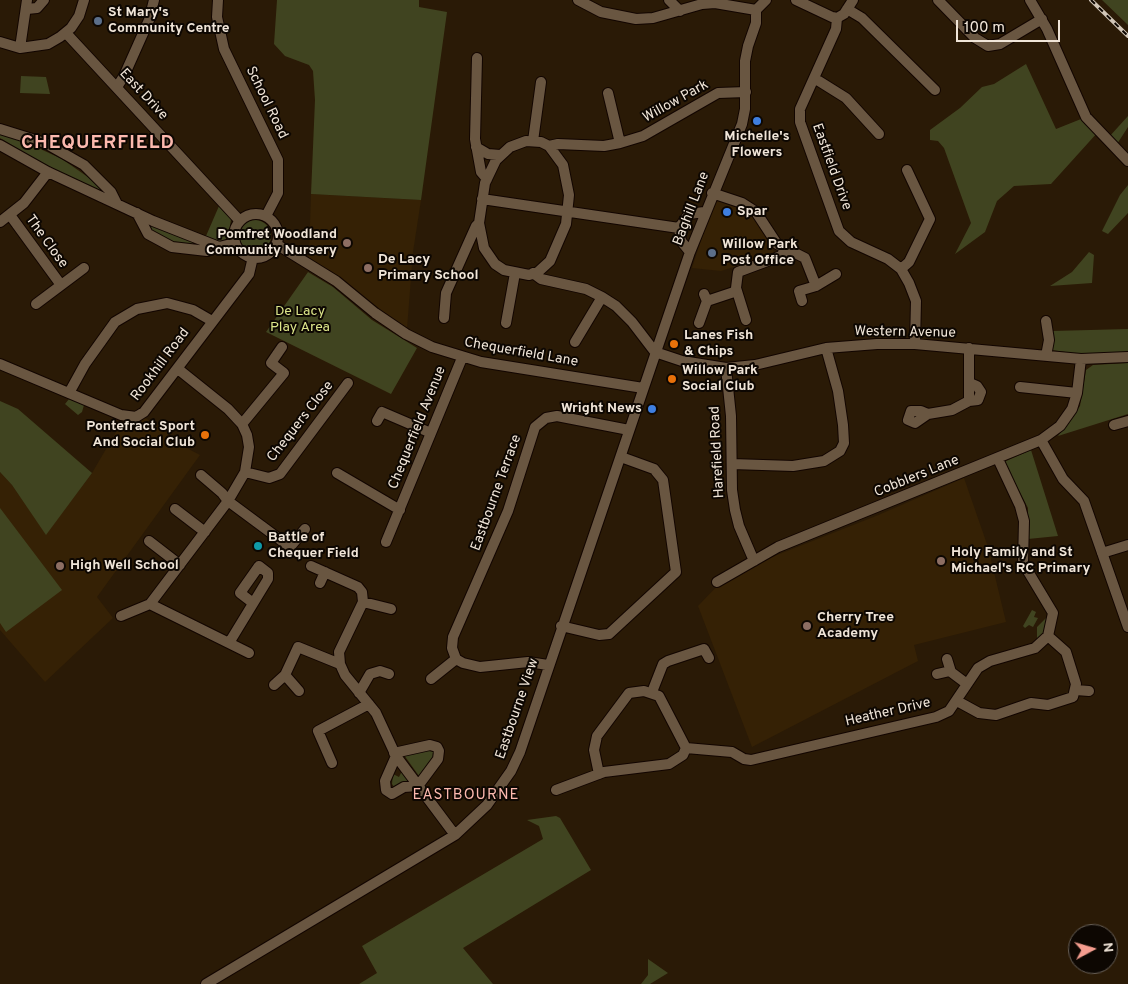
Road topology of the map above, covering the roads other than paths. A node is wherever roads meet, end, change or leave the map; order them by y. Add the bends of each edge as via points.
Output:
1 (44, 0) edge
2 (84, 0) edge
3 (154, 0) edge
4 (218, 0) edge
5 (578, 0) edge
6 (669, 0) edge
7 (766, 0) edge
8 (796, 0) edge
9 (938, 0) edge
10 (1030, 0) edge
11 (713, 1) edge
12 (27, 5) edge
13 (850, 5) edge
14 (687, 6) edge
15 (756, 10) junction
16 (837, 18) junction
17 (1042, 19) junction
18 (66, 32) junction
19 (0, 42) edge
20 (20, 48) junction
21 (478, 58) dead end
22 (814, 78) junction
23 (541, 82) dead end
24 (117, 87) junction
25 (936, 90) dead end
26 (746, 92) junction
27 (608, 93) dead end
28 (0, 129) edge
29 (879, 134) dead end
30 (533, 141) junction
31 (620, 143) junction
32 (0, 145) edge
33 (549, 146) junction
34 (476, 147) junction
35 (500, 155) junction
36 (1128, 161) edge
37 (907, 170) dead end
38 (48, 172) junction
39 (487, 179) junction
40 (712, 192) junction
41 (482, 199) junction
42 (117, 204) junction
43 (704, 212) junction
44 (568, 213) junction
45 (137, 214) junction
46 (10, 215) junction
47 (266, 216) junction
48 (240, 221) junction
49 (0, 222) edge
50 (480, 223) junction
51 (679, 228) junction
52 (235, 243) junction
53 (276, 244) junction
54 (220, 246) junction
55 (484, 248) junction
56 (786, 250) junction
57 (465, 251) junction
58 (690, 252) junction
59 (253, 257) junction
60 (84, 268) dead end
61 (901, 269) junction
62 (515, 273) junction
63 (533, 274) junction
64 (836, 274) dead end
65 (61, 285) junction
66 (816, 286) junction
67 (737, 291) junction
68 (602, 297) junction
69 (802, 301) dead end
70 (36, 304) dead end
71 (741, 315) dead end
72 (444, 318) dead end
73 (1046, 321) dead end
74 (212, 322) junction
75 (699, 323) dead end
76 (506, 324) dead end
77 (575, 342) dead end
78 (915, 344) junction
79 (282, 347) dead end
80 (826, 348) junction
81 (969, 348) junction
82 (656, 352) junction
83 (1046, 356) junction
84 (1128, 357) edge
85 (462, 358) junction
86 (1082, 359) junction
87 (0, 364) edge
88 (726, 368) junction
89 (178, 369) junction
90 (348, 384) dead end
91 (643, 388) junction
92 (1020, 388) dead end
93 (70, 393) junction
94 (1077, 393) junction
95 (928, 414) dead end
96 (376, 421) dead end
97 (242, 424) junction
98 (1127, 424) edge
99 (1114, 425) dead end
100 (629, 430) junction
101 (431, 433) junction
102 (1041, 440) junction
103 (621, 457) junction
104 (998, 459) junction
105 (732, 464) junction
106 (245, 472) junction
107 (338, 473) dead end
108 (201, 475) dead end
109 (228, 501) junction
110 (175, 509) dead end
111 (400, 510) junction
112 (305, 529) dead end
113 (205, 532) junction
114 (149, 541) dead end
115 (386, 542) dead end
116 (1128, 545) edge
117 (1102, 553) junction
118 (754, 561) junction
119 (180, 565) junction
120 (312, 566) dead end
121 (324, 572) junction
122 (717, 582) dead end
123 (320, 583) dead end
124 (363, 602) junction
125 (253, 603) dead end
126 (150, 604) junction
127 (391, 610) dead end
128 (121, 616) dead end
129 (1127, 623) edge
130 (561, 626) junction
131 (1048, 636) junction
132 (229, 643) junction
133 (705, 649) dead end
134 (249, 653) dead end
135 (456, 658) junction
136 (947, 659) dead end
137 (340, 664) junction
138 (548, 665) junction
139 (950, 670) junction
140 (385, 671) dead end
141 (936, 674) dead end
142 (285, 675) junction
143 (431, 679) dead end
144 (274, 684) dead end
145 (967, 684) junction
146 (356, 690) junction
147 (1076, 690) junction
148 (299, 691) dead end
149 (652, 692) junction
150 (1089, 692) dead end
151 (957, 701) junction
152 (369, 704) junction
153 (686, 748) junction
154 (395, 754) junction
155 (332, 763) dead end
156 (599, 774) junction
157 (418, 786) junction
158 (556, 790) dead end
159 (455, 835) junction
160 (206, 984) edge

1 - 12 street via 37,8
2 - 18 street via 79,16
3 - 24 street via 149,20
4 - 47 street, School Road via 217,17 224,49 278,160 278,192
5 - 14 street via 601,12 636,19 653,18
6 - 14 street
7 - 15 street
8 - 16 street
9 - 17 street via 975,38 988,46 1000,44
10 - 17 street
11 - 14 street
11 - 15 street
12 - 20 street
13 - 16 street
13 - 25 street
15 - 26 street, Baghill Lane via 746,62
16 - 22 street, Eastfield Drive via 836,29
17 - 36 street via 1086,117
18 - 20 street via 48,44
18 - 24 street, East Drive
19 - 20 street
21 - 34 street
22 - 29 street via 846,98
22 - 61 street, Eastfield Drive via 800,109 800,122 839,231 851,242 888,259
23 - 30 street
24 - 48 street, East Drive
26 - 31 street, Willow Park via 718,93 643,136
26 - 40 street, Baghill Lane via 742,124
27 - 31 street
28 - 42 street via 45,143 84,165
30 - 33 street, Willow Park
30 - 35 street via 519,143
31 - 33 street, Willow Park
32 - 38 street
33 - 44 street via 566,175
34 - 35 street via 488,154
34 - 39 street via 481,172
35 - 39 street
37 - 61 street via 930,219 908,262
38 - 42 street
38 - 46 street via 24,203
39 - 41 street
40 - 43 street, Baghill Lane
40 - 56 street via 756,212 777,244
41 - 44 street
41 - 50 street
42 - 45 street
43 - 51 street via 689,214
43 - 58 street, Baghill Lane
44 - 51 street
44 - 63 street via 557,250 543,268
45 - 54 street
45 - 54 street via 148,234 172,247 200,251
46 - 49 street
46 - 65 street, The Close
47 - 48 street via 252,214
47 - 53 street via 275,226
48 - 52 street
50 - 55 street
50 - 57 street
51 - 58 street via 681,241
52 - 54 street
52 - 59 street via 243,253
53 - 59 street via 269,253
53 - 85 street, Chequerfield Lane via 336,281 406,334
55 - 57 street
55 - 62 street via 495,264
56 - 66 street via 805,258
56 - 67 street via 781,256 740,269
57 - 72 street via 446,293
58 - 82 street, Baghill Lane
59 - 74 street, Rookhill Road via 249,274
60 - 65 street, The Close
61 - 78 street via 916,301
62 - 63 street
62 - 76 street
63 - 68 street via 541,279 586,289
64 - 66 street
65 - 70 street, The Close
66 - 69 street via 799,291
67 - 71 street
67 - 75 street via 706,297
68 - 77 street
68 - 82 street via 632,322
73 - 83 street via 1049,340
74 - 89 street, Rookhill Road
74 - 93 street via 193,310 167,304 137,309 115,322 85,364
78 - 80 street, Western Avenue
78 - 81 street, Western Avenue
79 - 97 street via 270,363 284,373
80 - 88 street, Western Avenue via 756,365
80 - 105 street via 843,425 844,443 840,451 824,461 793,466
81 - 83 street, Western Avenue
81 - 95 street via 969,401 952,410
82 - 88 street, Western Avenue via 682,361
82 - 91 street, Baghill Lane
83 - 86 street, Western Avenue
84 - 86 street, Western Avenue
85 - 91 street, Chequerfield Lane
85 - 101 street, Chequerfield Avenue
86 - 94 street, Cobblers Lane
87 - 93 street, Rookhill Road
88 - 105 street, Harefield Road
89 - 93 street, Rookhill Road via 144,412 136,417 121,415
89 - 97 street, Chequers Close via 228,408
90 - 106 street, Chequers Close via 280,474 269,478
91 - 100 street, Baghill Lane
92 - 94 street via 1038,395
94 - 102 street, Cobblers Lane via 1067,417
96 - 101 street via 382,412
97 - 106 street, Chequers Close via 249,447
98 - 99 street
100 - 103 street, Eastbourne View
100 - 135 street, Eastbourne Terrace via 558,416 546,418 535,427 508,511 453,637 452,648
101 - 111 street, Chequerfield Avenue
102 - 104 street, Cobblers Lane
102 - 117 street via 1063,479 1084,502
103 - 130 street, Eastbourne View
103 - 130 street via 654,469 663,480 676,572 609,634 599,635
104 - 118 street, Cobblers Lane via 778,547
104 - 131 street via 1024,521 1024,563 1053,610
105 - 118 street, Harefield Road via 735,510
106 - 109 street, Chequers Close
107 - 111 street, Chequerfield Avenue
108 - 109 street
109 - 112 street via 290,547
109 - 113 street, Chequers Close
110 - 113 street
111 - 115 street, Chequerfield Avenue
113 - 119 street, Chequers Close
114 - 119 street
116 - 117 street
117 - 129 street
118 - 122 street, Cobblers Lane
119 - 126 street, Chequers Close
120 - 121 street
121 - 123 street
121 - 124 street via 358,587 364,596
124 - 127 street
124 - 137 street via 339,652
125 - 132 street
126 - 128 street, Chequers Close
126 - 132 street
130 - 138 street, Eastbourne View
131 - 145 street, Heather Drive via 1029,651 990,661 978,668
131 - 147 street via 1064,649
132 - 134 street
133 - 149 street via 663,664
135 - 138 street via 463,664 480,667 528,662
135 - 143 street
136 - 139 street
137 - 142 street via 298,647
137 - 146 street
138 - 159 street, Eastbourne View via 511,771 487,805
139 - 141 street
139 - 145 street
140 - 146 street via 370,674
142 - 144 street
142 - 148 street
145 - 151 street, Heather Drive
146 - 152 street
147 - 150 street
147 - 151 street via 1073,698 1068,700 1048,705 1031,703 996,714 979,713
149 - 153 street via 659,696
149 - 156 street via 629,693 597,736 594,750
151 - 153 street, Heather Drive via 949,711 936,717 751,760 724,750
152 - 154 street
152 - 155 street via 318,731
153 - 156 street via 683,755 669,764 630,767
154 - 157 street
154 - 157 street via 385,781 386,790 392,794 404,787
154 - 157 street via 430,745 437,747 438,759
156 - 158 street
157 - 159 street
159 - 160 street, Eastbourne View

